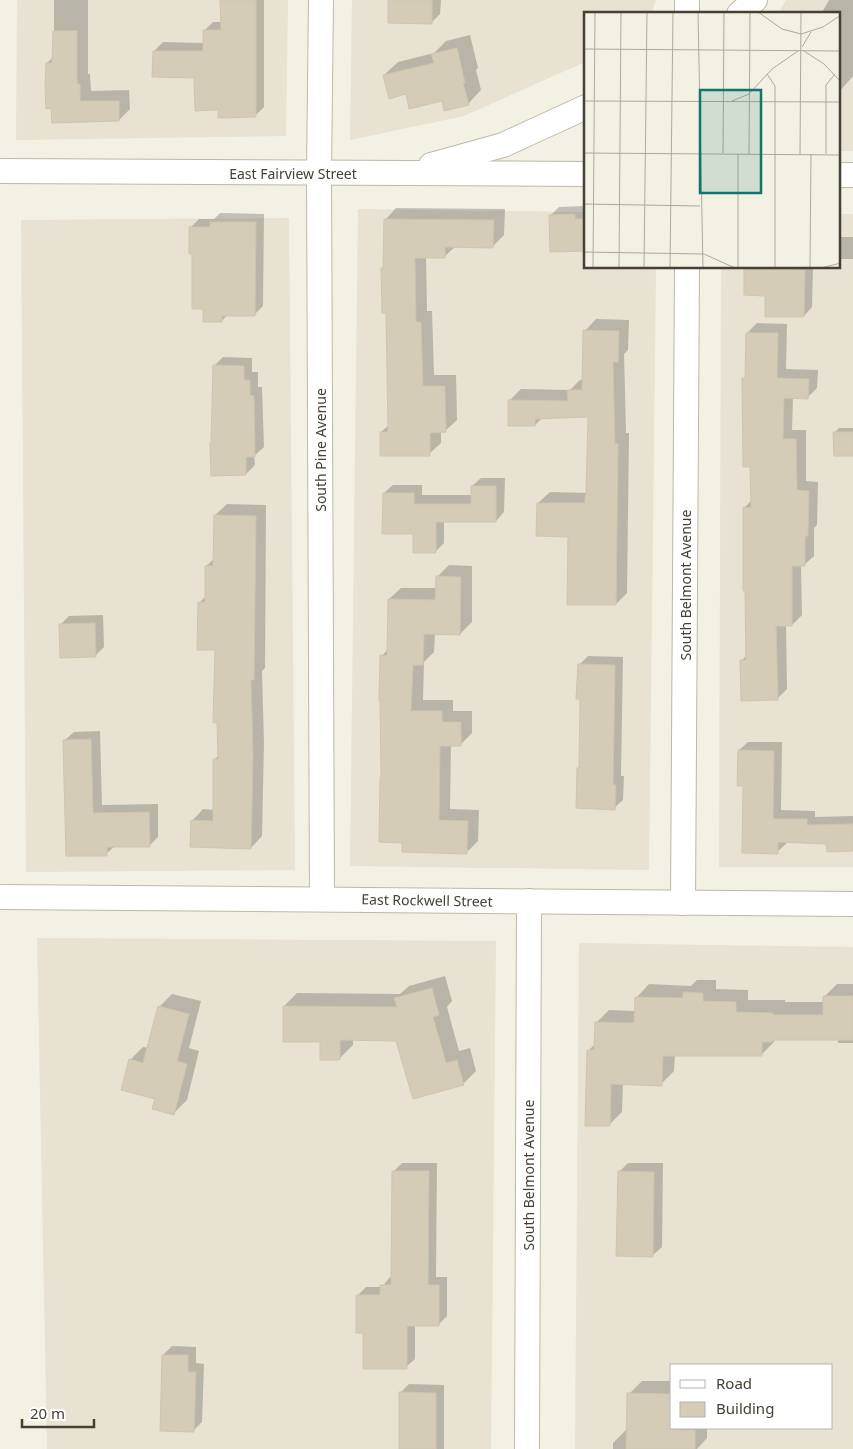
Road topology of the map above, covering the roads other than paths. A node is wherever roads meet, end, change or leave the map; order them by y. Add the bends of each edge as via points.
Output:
1 (321, 0) edge
2 (754, 0) edge
3 (741, 12) edge
4 (584, 108) edge
5 (0, 171) edge
6 (319, 173) junction
7 (403, 173) junction
8 (584, 174) edge
9 (840, 175) edge
10 (853, 175) edge
11 (687, 269) edge
12 (0, 897) edge
13 (322, 899) junction
14 (529, 901) junction
15 (683, 902) junction
16 (853, 904) edge
17 (528, 1449) edge

1 - 6 street, South Pine Avenue
2 - 3 street
4 - 7 street via 503,145
5 - 6 street, East Fairview Street
6 - 7 street, East Fairview Street
6 - 13 street, South Pine Avenue
7 - 8 street, East Fairview Street
9 - 10 street
11 - 15 street, South Belmont Avenue
12 - 13 street, East Rockwell Street
13 - 14 street, East Rockwell Street
14 - 15 street, East Rockwell Street
14 - 17 street, South Belmont Avenue
15 - 16 street, East Rockwell Street

